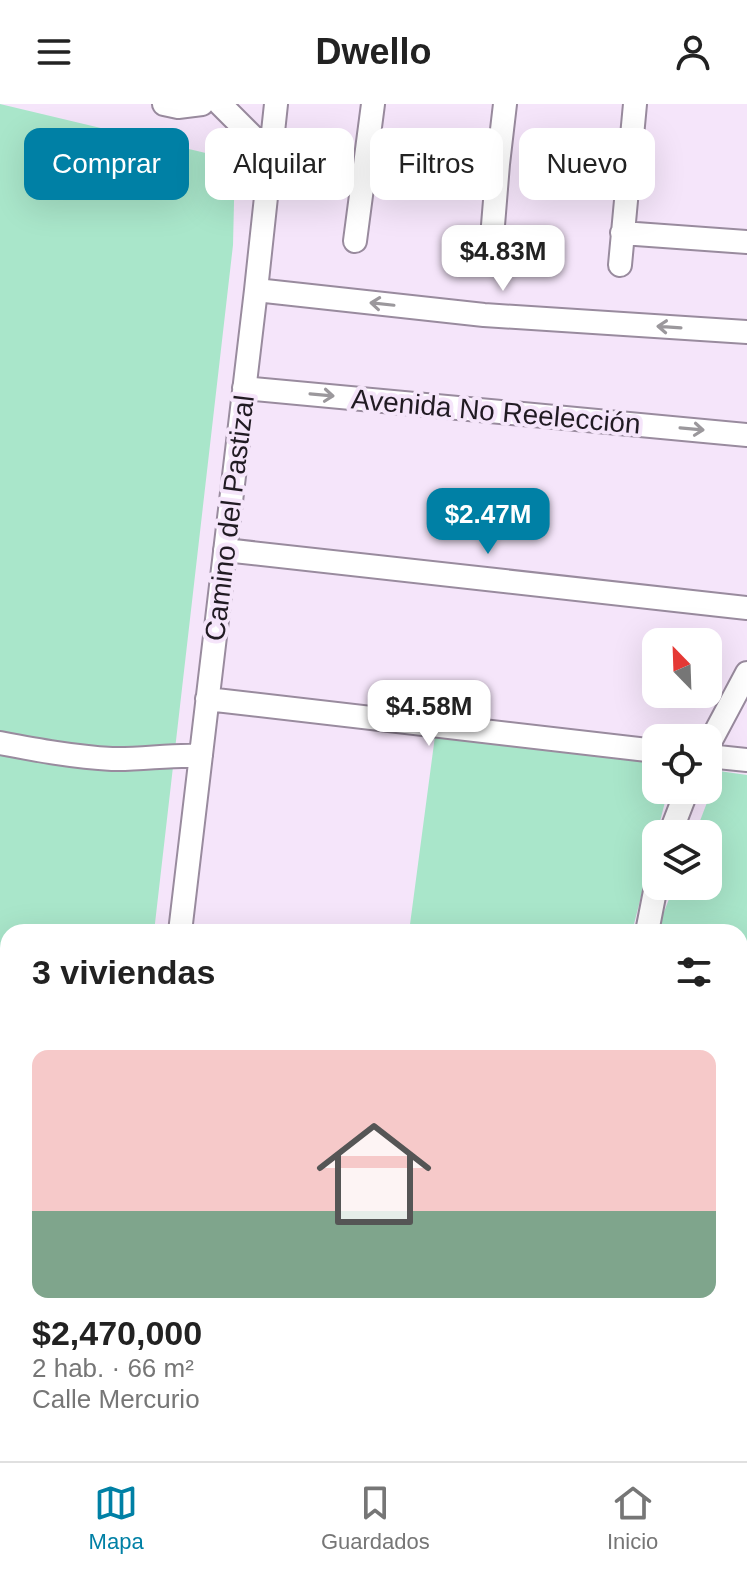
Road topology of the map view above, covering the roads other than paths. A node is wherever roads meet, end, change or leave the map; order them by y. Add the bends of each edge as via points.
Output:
1 (164, 104) edge
2 (202, 104) edge
3 (220, 104) edge
4 (276, 104) edge
5 (373, 104) edge
6 (505, 104) edge
7 (635, 104) edge
8 (244, 128) edge
9 (273, 128) edge
10 (502, 128) edge
11 (368, 146) joint
12 (265, 200) edge
13 (495, 200) edge
14 (622, 233) junction
15 (355, 241) dead end
16 (747, 242) edge
17 (490, 262) dead end
18 (620, 265) dead end
19 (256, 290) junction
20 (747, 332) edge
21 (244, 388) junction
22 (747, 435) edge
23 (225, 550) junction
24 (747, 608) edge
25 (747, 673) edge
26 (207, 699) junction
27 (720, 724) edge
28 (0, 743) edge
29 (642, 749) edge
30 (201, 756) junction
31 (722, 757) edge
32 (747, 760) edge
33 (653, 900) edge
34 (181, 924) edge
35 (649, 924) edge

1 - 2 street
3 - 8 street
4 - 9 street, Camino del Pastizal
5 - 11 street
6 - 10 street
7 - 14 street
11 - 15 street
12 - 19 street, Camino del Pastizal
13 - 17 street
14 - 16 street
14 - 18 street
20 -> 19 street via 484,315
19 - 21 street, Camino del Pastizal
21 -> 22 street, Avenida No Reelección
21 - 23 street, Camino del Pastizal
23 - 24 street
23 - 26 street, Camino del Pastizal
25 - 27 street
26 - 29 street
26 - 30 street, Camino del Pastizal
28 - 30 street via 115,759
30 - 34 street, Camino del Pastizal
31 - 32 street
33 - 35 street

